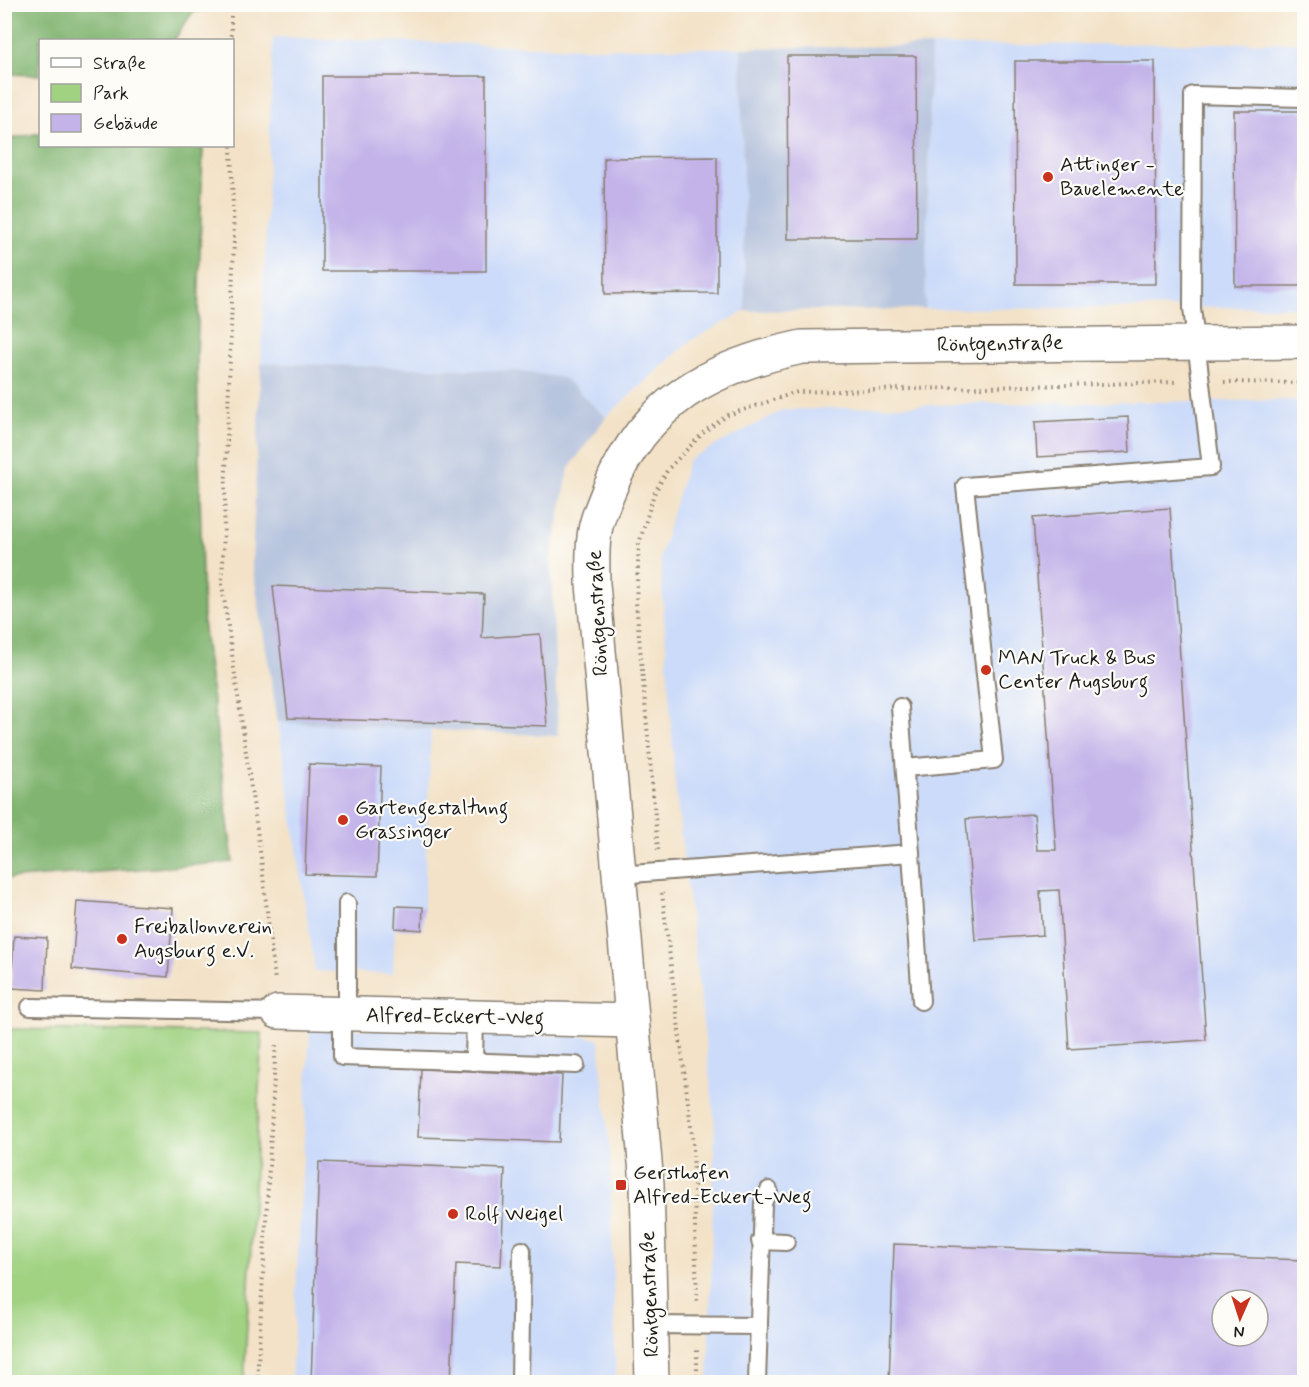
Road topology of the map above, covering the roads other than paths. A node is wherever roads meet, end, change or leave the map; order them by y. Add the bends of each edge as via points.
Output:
1 (1305, 98) edge
2 (1197, 341) junction
3 (1305, 342) edge
4 (900, 707) dead end
5 (905, 768) junction
6 (911, 854) junction
7 (618, 875) junction
8 (347, 903) dead end
9 (921, 1000) dead end
10 (30, 1007) dead end
11 (278, 1012) joint
12 (344, 1014) junction
13 (475, 1017) junction
14 (632, 1021) junction
15 (474, 1062) junction
16 (576, 1065) dead end
17 (769, 1190) dead end
18 (760, 1241) junction
19 (786, 1242) dead end
20 (522, 1250) dead end
21 (652, 1325) junction
22 (759, 1326) junction
23 (520, 1383) edge
24 (652, 1383) edge
25 (757, 1383) edge

1 - 2 lane via 1193,95 1192,308
2 - 3 street, Röntgenstraße
2 - 5 lane via 1211,467 964,486 994,760
2 - 7 street, Röntgenstraße via 802,347 730,367 679,395 627,453 602,507 594,536 593,584
4 - 5 lane
5 - 6 lane
6 - 7 lane
6 - 9 lane
7 - 14 street, Röntgenstraße
8 - 12 lane
10 - 11 lane
11 - 12 street, Alfred-Eckert-Weg
12 - 13 street, Alfred-Eckert-Weg
12 - 15 lane via 342,1057
13 - 14 street, Alfred-Eckert-Weg
13 - 15 lane
14 - 21 street, Röntgenstraße via 647,1184
15 - 16 lane
17 - 18 lane via 763,1203
18 - 19 lane
18 - 22 lane
20 - 23 lane
21 - 22 lane
21 - 24 street, Röntgenstraße
22 - 25 lane

